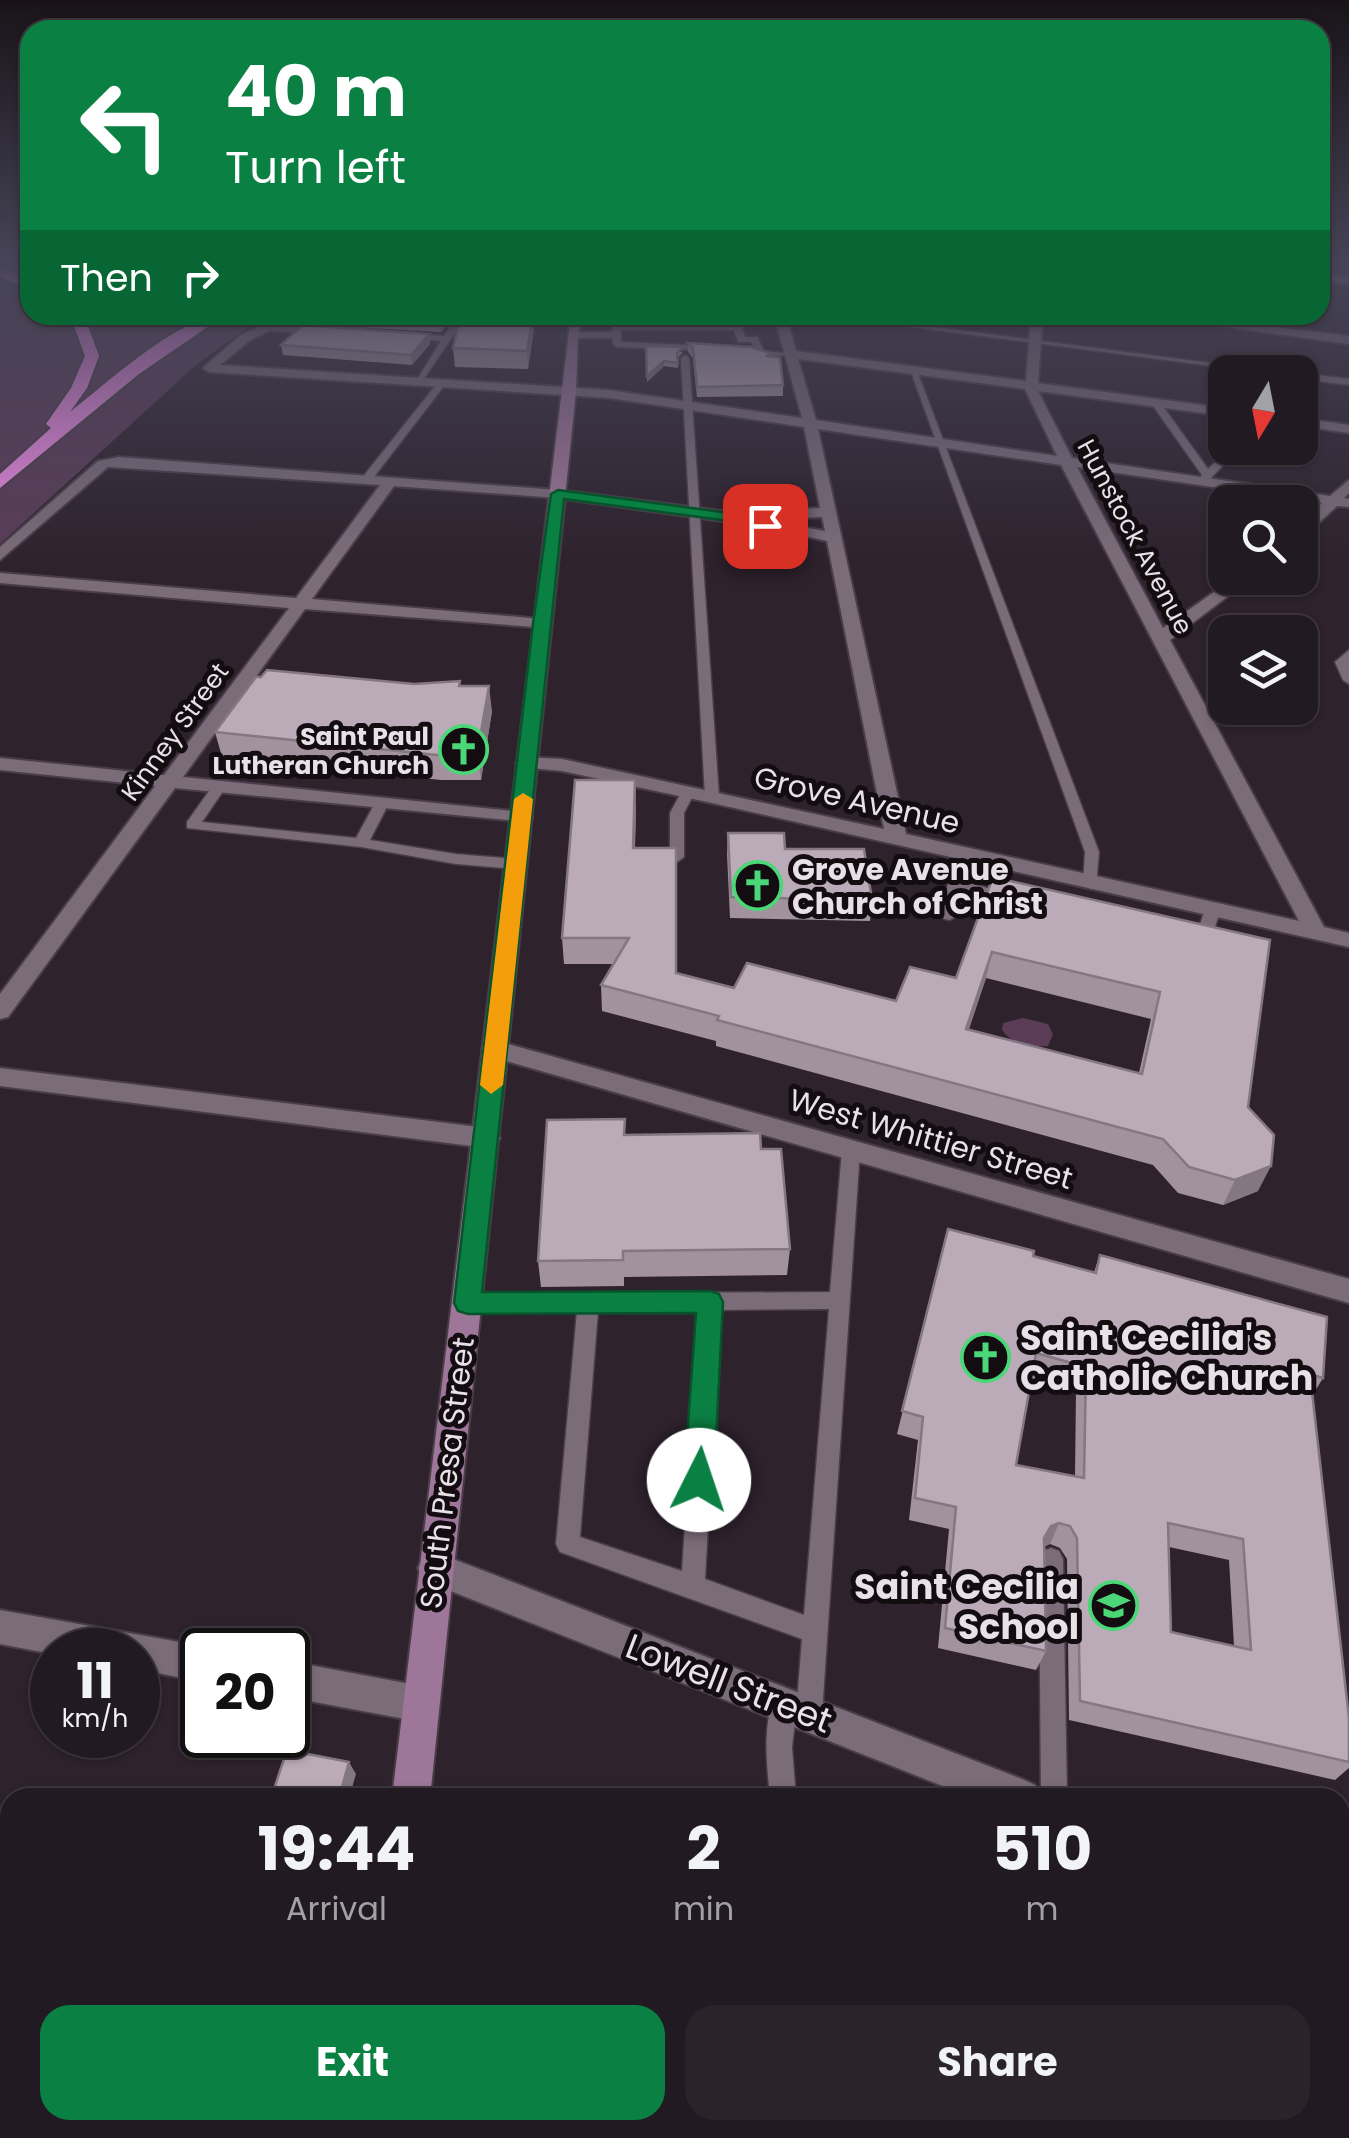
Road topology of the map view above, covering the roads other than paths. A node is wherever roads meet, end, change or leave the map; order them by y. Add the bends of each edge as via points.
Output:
1 (89, 363) edge
2 (148, 363) edge
3 (216, 363) edge
4 (429, 363) edge
5 (571, 363) edge
6 (685, 363) edge
7 (793, 363) edge
8 (854, 363) edge
9 (1031, 363) edge
10 (913, 371) junction
11 (1318, 378) edge
12 (418, 380) junction
13 (443, 382) junction
14 (1349, 382) edge
15 (1029, 386) junction
16 (570, 390) junction
17 (1156, 403) junction
18 (688, 406) junction
19 (1208, 410) edge
20 (810, 424) junction
21 (1318, 425) edge
22 (1349, 429) edge
23 (938, 442) junction
24 (38, 447) junction
25 (1068, 462) junction
26 (1217, 465) edge
27 (1204, 478) junction
28 (366, 480) junction
29 (0, 482) edge
30 (390, 482) junction
31 (1349, 484) edge
32 (558, 494) junction
33 (1342, 502) edge
34 (695, 512) junction
35 (826, 512) junction
36 (729, 517) junction
37 (1318, 521) edge
38 (831, 537) junction
39 (0, 555) edge
40 (0, 578) edge
41 (1220, 595) edge
42 (300, 604) junction
43 (540, 624) junction
44 (1159, 639) junction
45 (1349, 654) edge
46 (1349, 680) edge
47 (526, 762) junction
48 (0, 764) edge
49 (170, 782) junction
50 (219, 787) junction
51 (688, 792) junction
52 (712, 797) junction
53 (382, 803) junction
54 (522, 818) junction
55 (897, 840) junction
56 (361, 843) junction
57 (967, 856) junction
58 (677, 857) edge
59 (515, 864) junction
60 (1090, 884) junction
61 (956, 886) junction
62 (1028, 902) edge
63 (1213, 910) junction
64 (950, 915) dead end
65 (1316, 933) junction
66 (1172, 937) edge
67 (1349, 940) edge
68 (0, 1012) edge
69 (494, 1049) junction
70 (0, 1077) edge
71 (487, 1138) junction
72 (850, 1150) junction
73 (1349, 1291) edge
74 (839, 1300) junction
75 (588, 1302) junction
76 (710, 1302) junction
77 (468, 1303) junction
78 (1051, 1559) edge
79 (436, 1568) junction
80 (692, 1586) junction
81 (0, 1628) edge
82 (815, 1631) junction
83 (30, 1633) edge
84 (310, 1683) edge
85 (421, 1704) junction
86 (796, 1709) junction
87 (412, 1788) edge
88 (782, 1788) edge
89 (997, 1788) edge
90 (1054, 1788) edge

1 - 24 highway
2 - 24 highway
3 - 12 street via 209,368
4 - 12 lane
5 - 16 main road, South Presa Street
6 - 18 lane
7 - 20 street
8 - 10 street
9 - 15 street
10 - 15 street
10 - 23 lane
11 - 14 lane
12 - 13 street
13 - 16 street
13 - 28 lane
15 - 17 street
15 - 25 street, Hunstock Avenue
16 - 18 street
16 - 32 main road, South Presa Street
17 - 19 street
17 - 27 lane
18 - 20 street
18 - 34 lane
20 - 23 street
20 - 35 street
21 - 22 street
23 - 25 street
23 - 60 lane via 1092,852
24 - 29 highway
25 - 27 street
25 - 44 street, Hunstock Avenue
26 - 27 lane
27 - 33 street
28 - 30 street
28 - 39 street via 116,461 103,464
30 - 32 street
30 - 42 street, Kinney Street
31 - 33 street
32 - 34 street
32 - 43 main road, South Presa Street
33 - 37 street
34 - 36 street
34 - 52 lane
35 - 36 street
35 - 38 street
36 - 38 street
38 - 55 street
40 - 42 street
41 - 44 street
42 - 43 street
42 - 49 street, Kinney Street
43 - 47 main road, South Presa Street
44 - 65 street, Hunstock Avenue
45 - 46 lane via 1340,662
47 - 51 street, Grove Avenue
47 - 54 main road, South Presa Street
48 - 49 street
49 - 50 street
49 - 68 street, Kinney Street
50 - 53 street
50 - 56 lane via 192,825
51 - 52 street, Grove Avenue
51 - 58 lane via 677,813
52 - 55 street, Grove Avenue
53 - 54 street
53 - 56 lane
54 - 59 main road, South Presa Street
55 - 57 street, Grove Avenue
56 - 59 lane
57 - 60 street, Grove Avenue
57 - 61 lane
59 - 69 main road, South Presa Street
60 - 63 street, Grove Avenue
61 - 62 lane
61 - 64 lane
63 - 65 street, Grove Avenue
63 - 66 lane via 1205,934
65 - 67 street, Grove Avenue
69 - 71 main road, South Presa Street
69 - 72 street, West Whittier Street
70 - 71 street
71 - 77 main road, South Presa Street
72 - 73 street, West Whittier Street
72 - 74 lane
74 - 76 lane
74 - 82 lane
75 - 76 lane
75 - 77 lane
75 - 80 lane via 568,1544
76 - 80 lane
77 - 79 main road, South Presa Street
78 - 90 lane
79 - 85 main road, South Presa Street
79 - 86 street, Lowell Street
80 - 82 lane
81 - 83 street
82 - 86 lane
84 - 85 street
85 - 87 main road, South Presa Street
86 - 88 lane via 779,1747
86 - 89 street, Lowell Street

